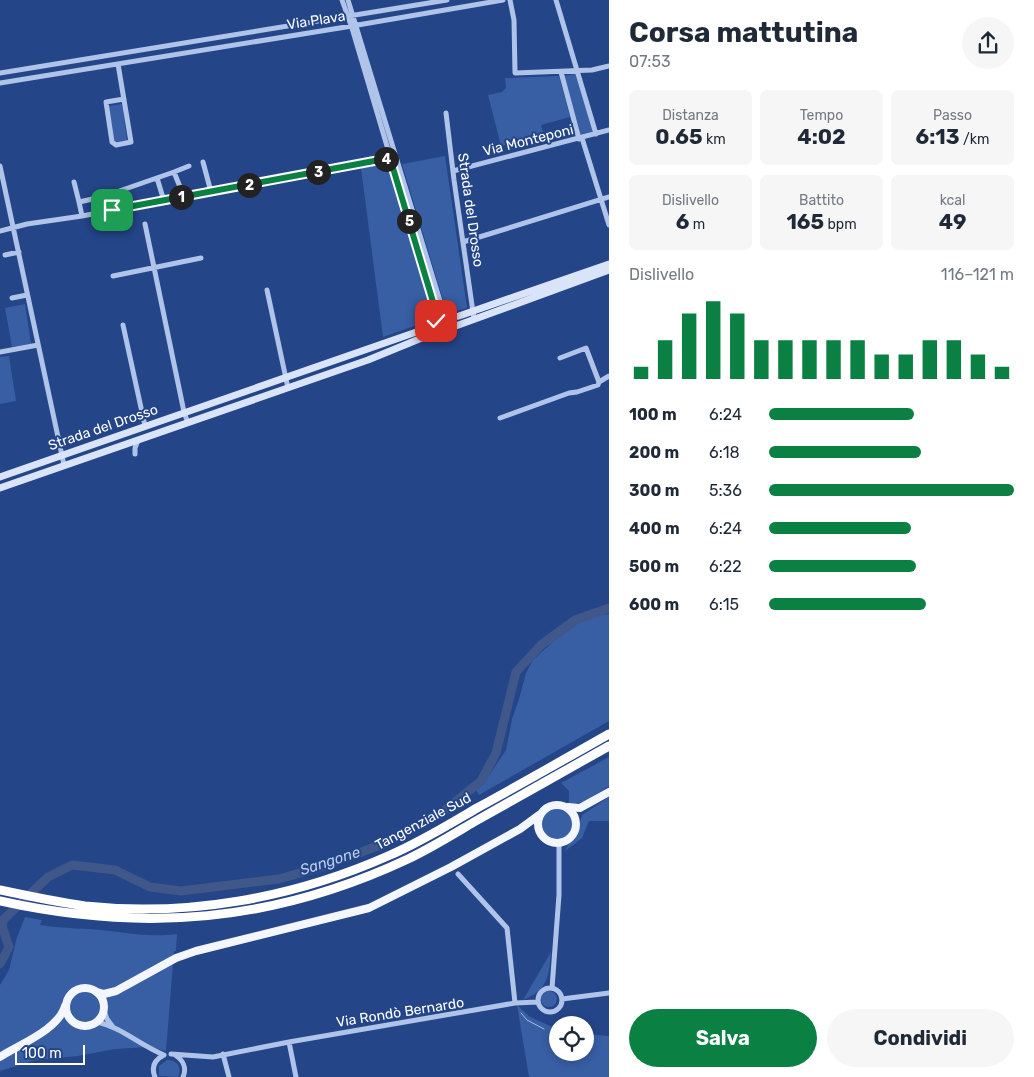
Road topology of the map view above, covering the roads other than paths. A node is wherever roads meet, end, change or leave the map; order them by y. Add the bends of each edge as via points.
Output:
1 (342, 0) edge
2 (348, 0) edge
3 (447, 0) edge
4 (503, 0) edge
5 (510, 0) edge
6 (556, 0) edge
7 (432, 1) edge
8 (420, 5) junction
9 (422, 14) junction
10 (351, 16) junction
11 (354, 26) junction
12 (189, 43) junction
13 (180, 44) junction
14 (191, 52) junction
15 (182, 54) junction
16 (118, 64) junction
17 (609, 66) edge
18 (577, 71) junction
19 (561, 72) junction
20 (0, 73) edge
21 (0, 83) edge
22 (124, 99) junction
23 (446, 113) dead end
24 (609, 130) edge
25 (596, 134) junction
26 (581, 138) junction
27 (393, 158) junction
28 (203, 162) dead end
29 (0, 166) edge
30 (190, 166) dead end
31 (453, 171) junction
32 (174, 172) junction
33 (157, 178) junction
34 (74, 182) dead end
35 (211, 192) junction
36 (108, 195) junction
37 (184, 197) junction
38 (609, 197) edge
39 (164, 200) junction
40 (601, 200) junction
41 (79, 202) junction
42 (112, 210) junction
43 (82, 216) junction
44 (145, 224) dead end
45 (609, 225) edge
46 (13, 228) junction
47 (0, 231) edge
48 (463, 242) junction
49 (19, 252) junction
50 (5, 255) dead end
51 (201, 258) dead end
52 (609, 264) edge
53 (155, 268) junction
54 (609, 270) edge
55 (113, 276) dead end
56 (267, 290) dead end
57 (27, 295) junction
58 (12, 298) dead end
59 (473, 315) junction
60 (442, 318) junction
61 (123, 325) dead end
62 (454, 327) junction
63 (440, 331) junction
64 (38, 345) junction
65 (0, 352) edge
66 (560, 358) dead end
67 (327, 362) junction
68 (330, 373) junction
69 (609, 376) edge
70 (285, 377) junction
71 (599, 382) junction
72 (288, 388) junction
73 (184, 412) junction
74 (500, 418) dead end
75 (188, 423) junction
76 (145, 426) junction
77 (138, 440) junction
78 (124, 445) junction
79 (62, 455) junction
80 (64, 465) junction
81 (30, 466) junction
82 (34, 476) junction
83 (0, 477) edge
84 (0, 488) edge
85 (609, 728) edge
86 (609, 734) edge
87 (609, 746) edge
88 (567, 758) junction
89 (609, 792) edge
90 (586, 805) junction
91 (566, 807) junction
92 (539, 815) junction
93 (576, 822) junction
94 (520, 829) junction
95 (542, 836) junction
96 (559, 843) junction
97 (458, 874) dead end
98 (2, 890) edge
99 (0, 901) edge
100 (552, 988) junction
101 (116, 991) junction
102 (97, 992) junction
103 (609, 993) edge
104 (562, 999) junction
105 (538, 1002) junction
106 (66, 1004) junction
107 (515, 1004) junction
108 (104, 1009) junction
109 (97, 1022) junction
110 (76, 1024) junction
111 (51, 1026) junction
112 (116, 1029) junction
113 (289, 1042) junction
114 (171, 1054) junction
115 (223, 1054) junction
116 (164, 1055) junction
117 (0, 1056) edge
118 (155, 1077) edge
119 (183, 1077) edge
120 (229, 1077) edge
121 (296, 1077) edge

1 - 10 street
2 - 10 street
3 - 7 street, Via Plava
4 - 9 street, Via Plava
5 - 19 street via 514,20 515,73
6 - 18 street
7 - 8 street, Via Plava
8 - 9 street
8 - 10 street, Via Plava
9 - 11 street, Via Plava
10 - 11 street
10 - 12 street, Via Plava
11 - 14 street, Via Plava
11 - 27 street
12 - 13 street, Via Plava
12 - 14 street
13 - 15 street
13 - 20 street, Via Plava
14 - 15 street, Via Plava
15 - 16 street, Via Plava
16 - 21 street, Via Plava
16 - 22 street
17 - 18 street
18 - 19 street
18 - 25 street
19 - 26 street
22 - 22 street via 106,102 112,142 116,145 131,142
23 - 31 street, Strada del Drosso
24 - 25 street, Via Monteponi
25 - 26 street, Via Monteponi
26 - 31 street, Via Monteponi
26 - 40 street
27 - 35 street
27 - 60 street
28 - 35 street
29 - 46 street
30 - 32 street
31 - 48 street, Strada del Drosso
32 - 33 street
32 - 37 street
33 - 36 street
33 - 39 street
34 - 41 street
35 - 37 street
36 - 41 street
36 - 42 street
37 - 39 street
38 - 40 street
39 - 42 street
40 - 45 street
40 - 48 street
41 - 43 street
42 - 43 street
43 - 46 street
44 - 53 street
46 - 47 street
46 - 49 street
48 - 59 street, Strada del Drosso
49 - 50 street
49 - 57 street
51 - 53 street
52 - 59 street, Strada del Drosso
53 - 55 street
53 - 73 street
54 - 59 street, Strada del Drosso
56 - 70 street
57 - 58 street
57 - 64 street
59 - 60 street, Strada del Drosso
59 - 62 street, Strada del Drosso
60 - 62 street via 454,322
60 - 63 street via 437,328
60 - 67 street, Strada del Drosso via 425,329
61 - 76 street
62 - 63 street, Strada del Drosso via 448,332
63 - 68 street, Strada del Drosso
64 - 65 street
64 - 79 street
66 - 71 street via 586,348
67 - 68 street
67 - 70 street, Strada del Drosso
68 - 72 street, Strada del Drosso
69 - 71 street
70 - 72 street
70 - 73 street, Strada del Drosso
71 - 74 street
72 - 75 street, Strada del Drosso
73 - 75 street
73 - 76 street, Strada del Drosso
75 - 77 street, Strada del Drosso
76 - 79 street, Strada del Drosso
77 - 78 street, Strada del Drosso
77 - 78 street, Strada del Drosso via 135,454
78 - 80 street, Strada del Drosso
79 - 80 street
79 - 81 street, Strada del Drosso
80 - 82 street, Strada del Drosso
81 - 82 street
81 - 83 street, Strada del Drosso
82 - 84 street, Strada del Drosso
85 - 88 highway
86 - 88 highway, Tangenziale Sud
87 - 99 highway, Tangenziale Sud via 410,858 331,890 273,906 175,919 111,919
88 - 98 highway, Tangenziale Sud via 409,846 345,874 299,888 231,903 176,908 116,908 63,903
89 - 90 main road
90 - 91 main road via 573,809
90 - 93 main road
91 - 92 main road via 553,805
91 - 93 main road
92 - 94 main road
92 - 95 main road via 538,826
93 - 96 main road via 570,838
94 - 95 main road
94 - 101 main road via 369,908 188,953
95 - 96 main road
96 - 100 street via 559,895
97 - 107 street via 507,928
100 - 104 street
100 - 105 street via 542,992
101 - 102 main road
101 - 108 main road
102 - 106 main road via 88,988 78,990 70,995
102 - 108 main road via 102,997
103 - 104 street
104 - 105 street via 558,1009 550,1012
105 - 107 street, Via Rondò Bernardo
106 - 110 main road via 67,1014
106 - 111 main road via 61,1017
107 - 113 street, Via Rondò Bernardo
108 - 109 main road
108 - 112 street via 107,1019
109 - 110 main road via 87,1026
109 - 112 street
110 - 111 main road
111 - 117 main road
112 - 116 street
113 - 115 street, Via Rondò Bernardo
113 - 121 street
114 - 115 street, Via Rondò Bernardo via 213,1057
114 - 116 street, Via Rondò Bernardo
114 - 119 street via 184,1064
115 - 120 street
116 - 118 street via 153,1066

